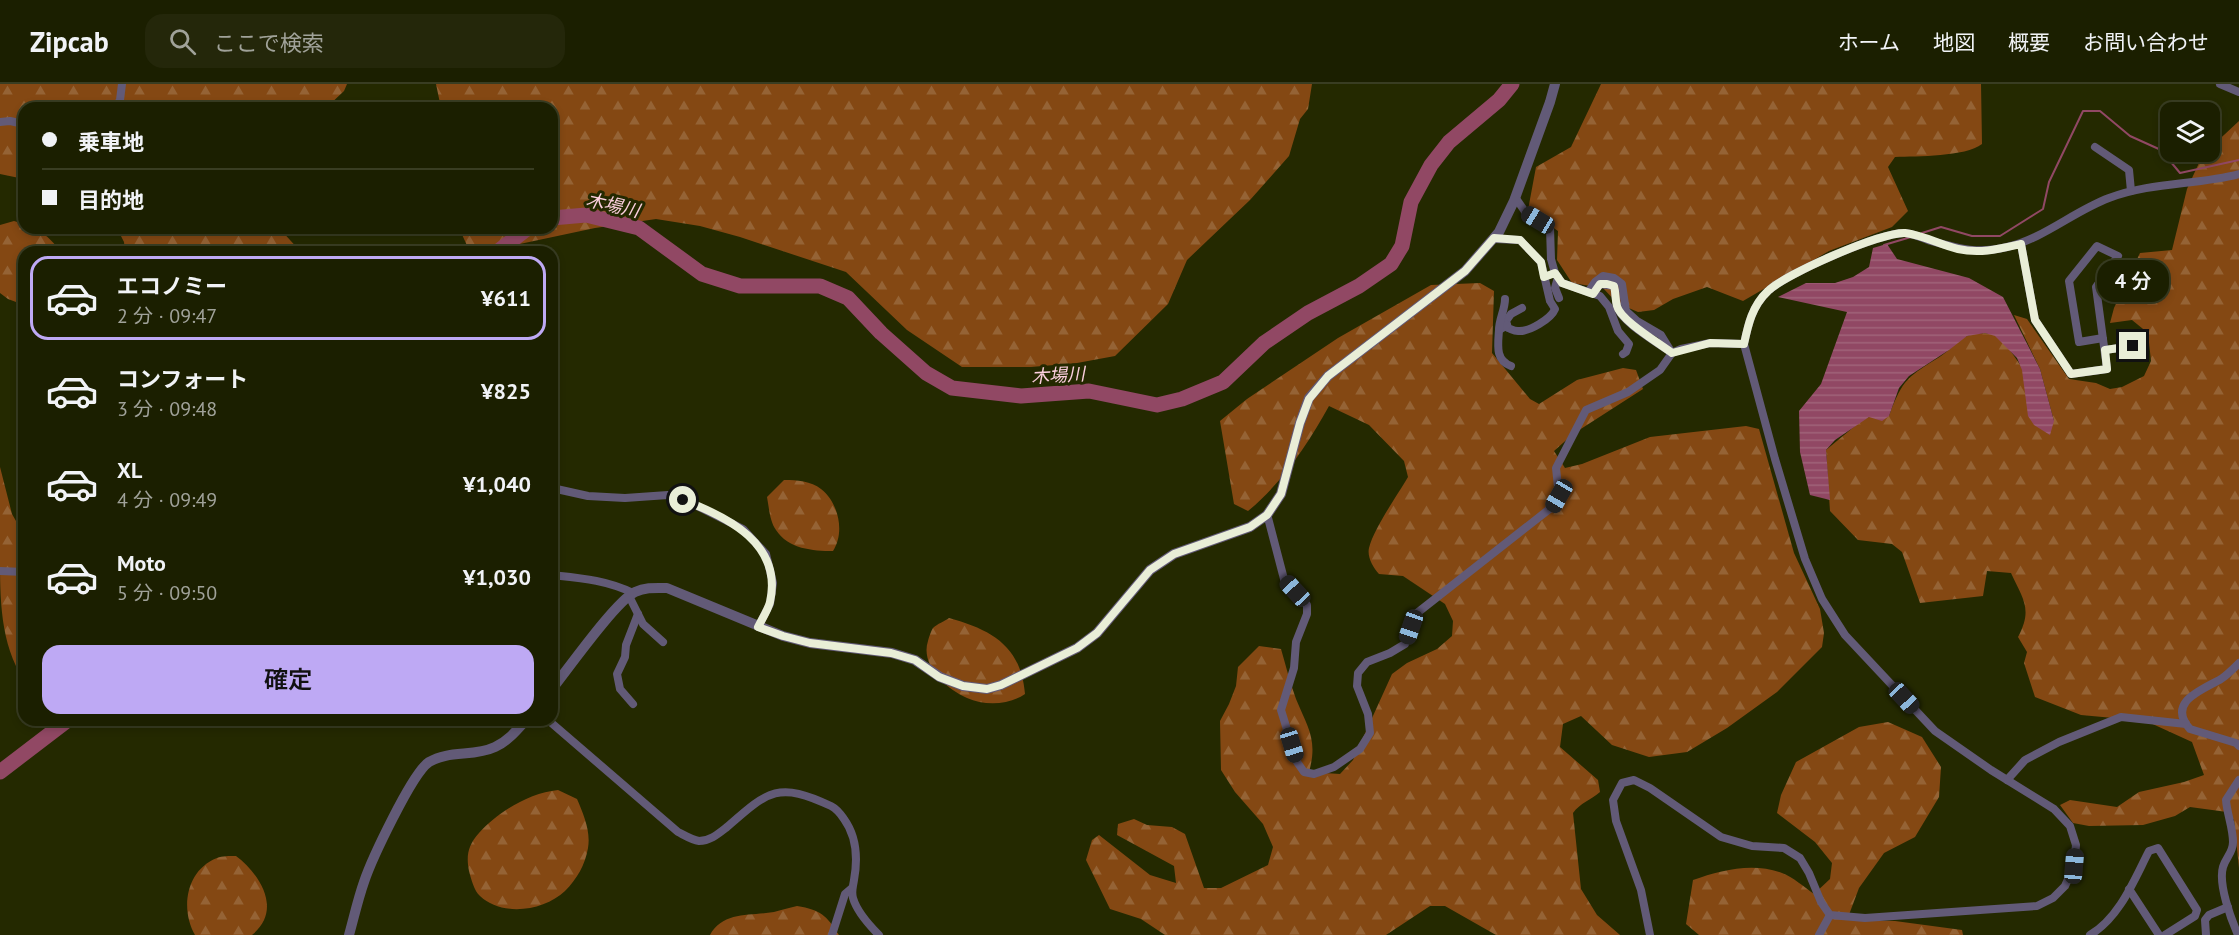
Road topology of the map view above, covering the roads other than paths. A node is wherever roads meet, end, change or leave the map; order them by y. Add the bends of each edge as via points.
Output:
1 (122, 84) edge
2 (1555, 84) edge
3 (2220, 84) edge
4 (2239, 92) edge
5 (119, 102) edge
6 (0, 122) edge
7 (18, 123) edge
8 (2095, 147) dead end
9 (2239, 174) edge
10 (2131, 191) junction
11 (1515, 197) junction
12 (1494, 238) junction
13 (2021, 244) junction
14 (1556, 275) junction
15 (1544, 277) junction
16 (1591, 293) junction
17 (1559, 298) dead end
18 (1505, 299) dead end
19 (1522, 308) dead end
20 (1507, 325) junction
21 (1499, 330) junction
22 (2103, 338) junction
23 (1744, 344) junction
24 (2133, 346) dead end
25 (2105, 350) junction
26 (1672, 353) junction
27 (1623, 354) dead end
28 (1511, 366) dead end
29 (558, 489) edge
30 (1268, 514) junction
31 (0, 571) edge
32 (18, 572) edge
33 (558, 576) edge
34 (631, 595) junction
35 (638, 614) junction
36 (758, 627) junction
37 (663, 642) dead end
38 (2239, 663) edge
39 (558, 681) edge
40 (633, 704) dead end
41 (2186, 724) junction
42 (520, 726) edge
43 (555, 726) edge
44 (2239, 746) edge
45 (2007, 780) junction
46 (2239, 780) edge
47 (852, 888) junction
48 (2129, 889) junction
49 (2228, 908) junction
50 (1830, 915) junction
51 (349, 935) edge
52 (832, 935) edge
53 (879, 935) edge
54 (1650, 935) edge
55 (1819, 935) edge
56 (2091, 935) edge
57 (2159, 935) edge
58 (2165, 935) edge
59 (2206, 935) edge
60 (2238, 935) edge

1 - 5 street
2 - 11 street
3 - 4 street
6 - 7 street
8 - 10 street via 2129,170
9 - 10 street
10 - 13 street via 2074,214
11 - 12 street
11 - 14 street via 1526,213 1550,228
12 - 15 street via 1520,240 1541,262
12 - 30 street via 1465,271 1328,376 1309,399 1281,494
13 - 23 street via 1975,252 1906,234 1887,236 1844,251 1789,276 1768,291 1750,316
13 - 25 street via 2035,320 2071,374 2107,369
14 - 15 street
14 - 16 street via 1562,283
14 - 17 street
15 - 20 street via 1555,309 1553,315 1530,329 1518,331
16 - 26 street via 1595,282 1604,276 1614,278 1622,284 1626,311 1661,335
16 - 27 street via 1600,296 1609,307 1618,331 1629,345
18 - 21 street
19 - 20 street via 1511,314
20 - 21 street
21 - 28 street via 1499,356
22 - 22 street via 2096,287 2118,256 2097,246 2069,281 2079,342
22 - 25 street
23 - 26 street via 1710,343
23 - 45 street via 1791,518 1822,599 1845,635 1935,732
24 - 25 street
26 - 30 street via 1660,370 1628,392 1586,410 1556,468 1559,496 1552,507 1417,614 1405,644 1367,662 1358,673 1358,686 1370,733 1360,750 1334,767 1314,774 1304,772 1297,762 1281,710 1307,605 1284,579
29 - 36 street via 624,498 669,495 743,529 766,554 773,583 770,604
30 - 36 street via 1250,527 1174,554 1150,570 1097,633 1077,648 987,689 939,677 915,660 891,653 810,643
31 - 32 street
33 - 34 street via 600,580
34 - 35 street
34 - 36 street via 648,587 667,588
34 - 39 street
35 - 37 street
35 - 40 street via 617,674 620,689
38 - 41 street via 2223,678 2187,699 2183,713
41 - 44 street via 2198,733
41 - 45 street via 2121,717 2025,760
42 - 51 street via 495,747 445,755 427,763 417,775 364,880
43 - 47 street via 678,832 697,841 719,834 760,799 774,794 810,796 836,808 855,840
45 - 50 street via 2054,809 2070,826 2076,845 2074,866 2066,886 2053,898 2026,907 1865,918
46 - 49 street via 2226,800 2233,839 2233,850 2222,868
47 - 52 street via 845,894
47 - 53 street via 858,908
48 - 56 street via 2112,917
48 - 57 street
48 - 58 street via 2149,851 2158,848 2197,910 2195,916
49 - 59 street via 2209,915 2205,920
49 - 60 street
50 - 54 street via 1800,858 1784,848 1752,846 1721,837 1634,780 1623,783 1613,800 1616,821 1641,890
50 - 55 street

